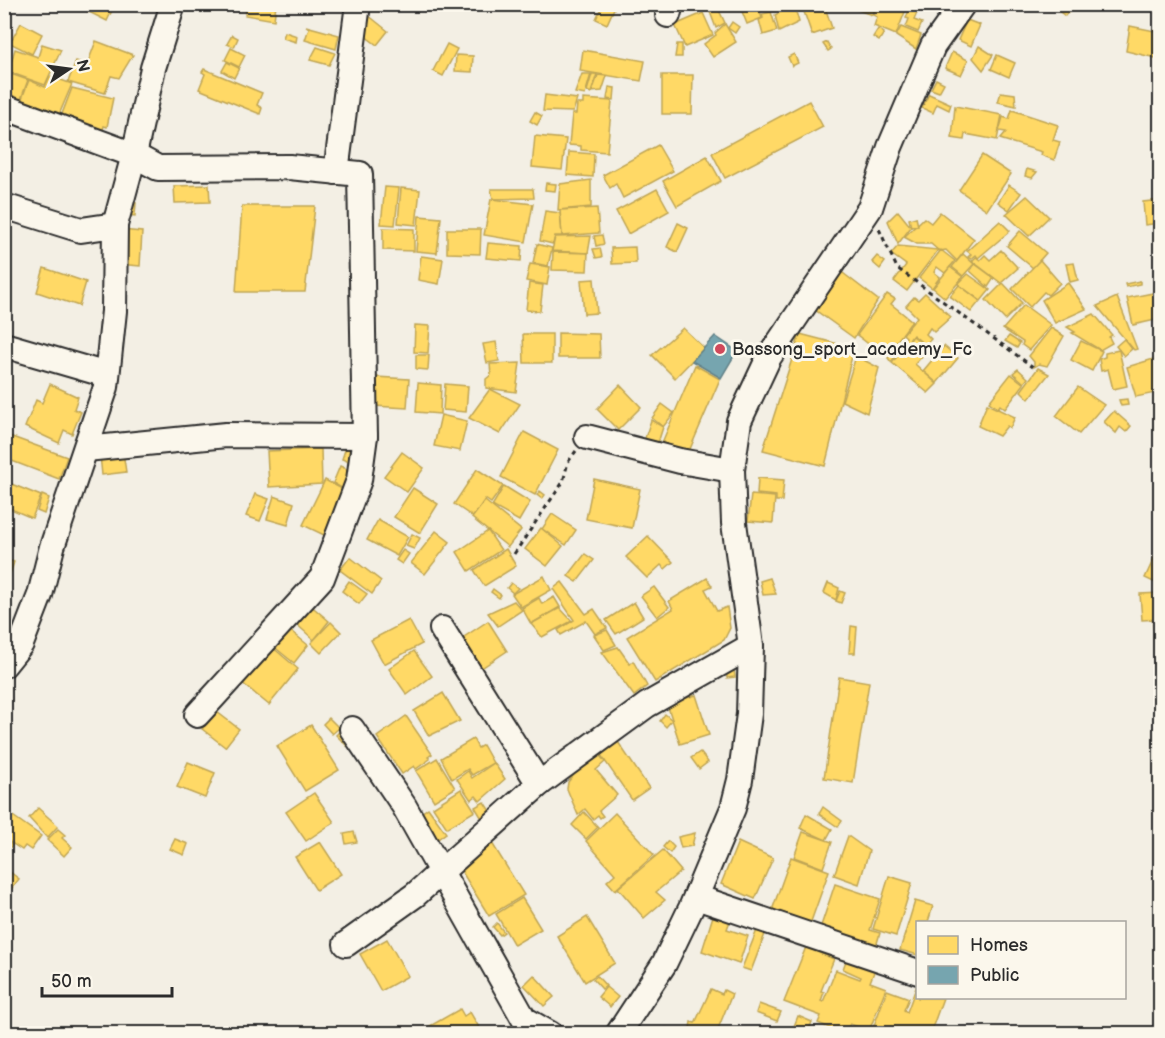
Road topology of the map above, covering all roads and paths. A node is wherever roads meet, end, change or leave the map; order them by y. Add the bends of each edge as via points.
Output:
1 (173, 4) edge
2 (358, 4) edge
3 (963, 4) edge
4 (4, 106) edge
5 (134, 155) junction
6 (336, 172) junction
7 (4, 206) edge
8 (870, 208) junction
9 (115, 225) junction
10 (4, 345) edge
11 (1033, 367) dead end
12 (107, 375) junction
13 (365, 436) junction
14 (587, 437) joint
15 (86, 448) junction
16 (732, 470) junction
17 (514, 554) dead end
18 (442, 629) dead end
19 (751, 646) junction
20 (4, 665) edge
21 (197, 715) dead end
22 (352, 729) dead end
23 (539, 784) junction
24 (440, 873) junction
25 (696, 897) junction
26 (346, 944) dead end
27 (916, 971) edge
28 (623, 1032) edge
29 (550, 1034) edge

1 - 5 street via 153,68
2 - 6 street
3 - 8 street via 933,46 890,147
4 - 5 street
5 - 6 street via 158,168 290,167
5 - 9 street
6 - 13 street via 360,174
7 - 9 street via 81,230
8 - 11 path via 897,268
8 - 16 street via 769,357 739,421
9 - 12 street via 114,311
10 - 12 street
12 - 15 street
13 - 15 street via 226,435
13 - 21 street via 359,480 322,578
14 - 16 street
14 - 17 path via 568,462 563,482
15 - 20 street via 40,595 21,644
16 - 19 street via 734,523
18 - 23 street
19 - 23 street via 647,705
19 - 25 street via 749,714 738,789
22 - 24 street via 404,806
23 - 24 street
24 - 26 street
24 - 29 street via 524,1019
25 - 27 street
25 - 28 street via 664,964

